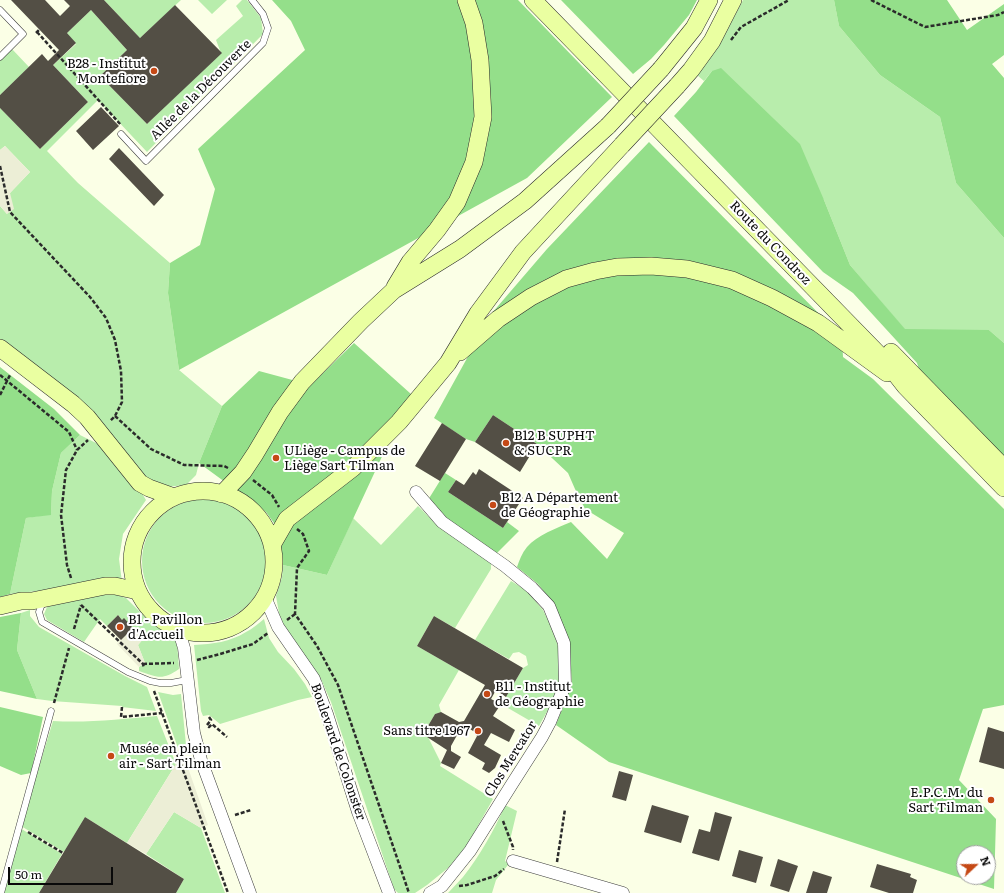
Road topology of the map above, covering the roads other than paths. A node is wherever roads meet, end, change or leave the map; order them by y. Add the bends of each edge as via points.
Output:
1 (252, 0) edge
2 (466, 0) edge
3 (533, 0) edge
4 (549, 0) edge
5 (709, 0) edge
6 (733, 0) edge
7 (0, 10) edge
8 (0, 57) edge
9 (120, 134) road end
10 (394, 290) junction
11 (0, 348) edge
12 (448, 363) junction
13 (905, 386) junction
14 (1004, 468) edge
15 (1004, 488) edge
16 (416, 492) dead end
17 (222, 494) junction
18 (174, 498) junction
19 (272, 545) junction
20 (138, 591) junction
21 (265, 597) junction
22 (44, 598) junction
23 (0, 606) edge
24 (177, 628) junction
25 (187, 680) junction
26 (51, 711) road end
27 (513, 861) road end
28 (1, 893) edge
29 (250, 893) edge
30 (389, 893) edge
31 (430, 893) edge
32 (623, 893) edge

1 - 9 lane, Allée de la Découverte via 263,14 268,28 263,43 146,161
2 - 10 main road via 474,24 480,60 483,117 474,162 457,202 410,262
3 - 13 main road, Route du Condroz via 888,363
4 - 14 main road, Route du Condroz
5 - 10 main road, bridge via 694,28 662,70 608,126 526,201 460,249
6 - 12 main road, bridge via 712,41 677,86 523,252 478,313
7 - 8 lane via 22,34
10 - 17 main road via 302,382 280,412 255,454
11 - 18 main road via 87,417 140,483
12 - 13 main road via 498,319 531,297 566,279 596,270 652,266 687,269 732,280 772,298 818,323
12 - 19 main road via 399,422 358,463 287,519
13 - 15 main road, Route du Condroz
16 - 31 street, Clos Mercator via 442,522 532,588 549,606 564,643 565,686 550,722 470,851 442,886
17 - 18 main road via 190,492
17 - 19 main road via 254,513 265,528
18 - 20 main road via 158,507 146,520 137,537 132,555
19 - 21 main road via 272,581
20 - 22 main road via 105,586 78,598
20 - 24 main road via 160,619
21 - 24 main road via 255,611 242,622 226,629 210,633
21 - 30 street, Boulevard de Colonster via 278,627 314,679 328,714 358,812
22 - 23 main road
22 - 25 lane via 38,612 42,622 128,672 160,683
24 - 25 street via 184,648
25 - 29 street via 194,733 201,760
26 - 28 lane
27 - 32 street

